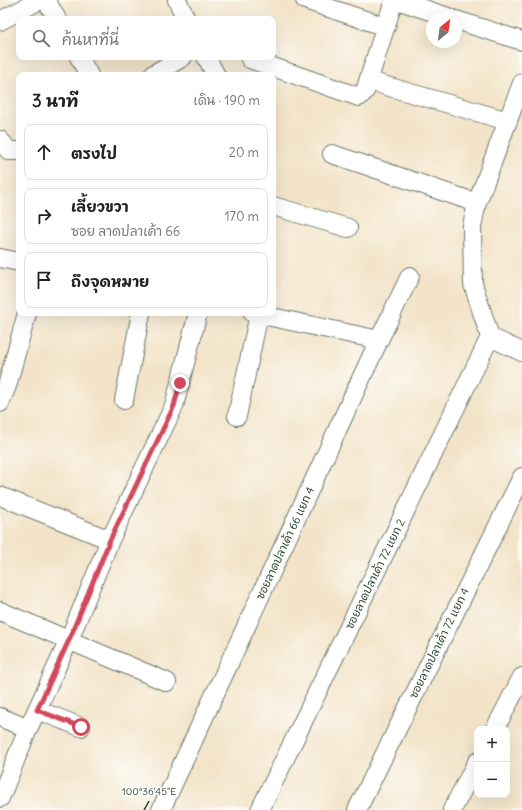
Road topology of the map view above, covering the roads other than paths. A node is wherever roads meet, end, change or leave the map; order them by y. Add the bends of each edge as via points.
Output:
1 (40, 0) edge
2 (46, 0) edge
3 (177, 0) edge
4 (305, 0) edge
5 (395, 0) edge
6 (432, 12) edge
7 (55, 16) edge
8 (185, 16) edge
9 (0, 21) edge
10 (462, 22) edge
11 (386, 27) junction
12 (522, 41) edge
13 (81, 60) edge
14 (178, 60) edge
15 (208, 60) edge
16 (253, 60) edge
17 (87, 72) edge
18 (157, 72) edge
19 (214, 72) edge
20 (369, 81) junction
21 (522, 83) edge
22 (508, 121) junction
23 (0, 140) edge
24 (16, 151) edge
25 (332, 154) dead end
26 (477, 204) junction
27 (276, 207) edge
28 (348, 228) dead end
29 (0, 258) edge
30 (16, 261) edge
31 (410, 276) dead end
32 (26, 316) edge
33 (140, 316) edge
34 (197, 316) edge
35 (256, 316) edge
36 (265, 316) edge
37 (490, 337) junction
38 (379, 340) junction
39 (522, 352) edge
40 (124, 400) dead end
41 (0, 403) edge
42 (237, 416) dead end
43 (522, 476) edge
44 (0, 496) edge
45 (110, 540) junction
46 (0, 611) edge
47 (69, 640) junction
48 (522, 677) edge
49 (167, 682) dead end
50 (37, 710) junction
51 (0, 717) edge
52 (497, 726) edge
53 (81, 727) dead end
54 (28, 729) junction
55 (474, 768) edge
56 (0, 798) edge
57 (161, 810) edge
58 (260, 810) edge
59 (357, 810) edge
60 (452, 810) edge

1 - 9 street
2 - 7 street
3 - 8 street
4 - 11 street
5 - 6 street
5 - 11 street
10 - 12 street
11 - 20 street
13 - 17 street
14 - 18 street
15 - 19 street
16 - 20 street via 359,97
20 - 22 street
21 - 22 street
22 - 26 street
23 - 24 street via 9,151
25 - 26 street
26 - 37 street via 472,226 473,284
27 - 28 street
29 - 30 street
31 - 38 street, ซอยลาดปลาเค้า 66 แยก 4
32 - 41 street
33 - 40 street
34 - 45 street via 174,406
35 - 42 street
36 - 38 street
37 - 39 street
37 - 58 street, ซอยลาดปลาเค้า 72 แยก 2
38 - 57 street, ซอยลาดปลาเค้า 66 แยก 4
43 - 59 street, ซอยลาดปลาเค้า 72 แยก 4
44 - 45 street
45 - 47 street
46 - 47 street
47 - 49 street
47 - 50 street
48 - 52 street
50 - 53 street
50 - 54 street
51 - 54 street
54 - 56 street
55 - 60 street

